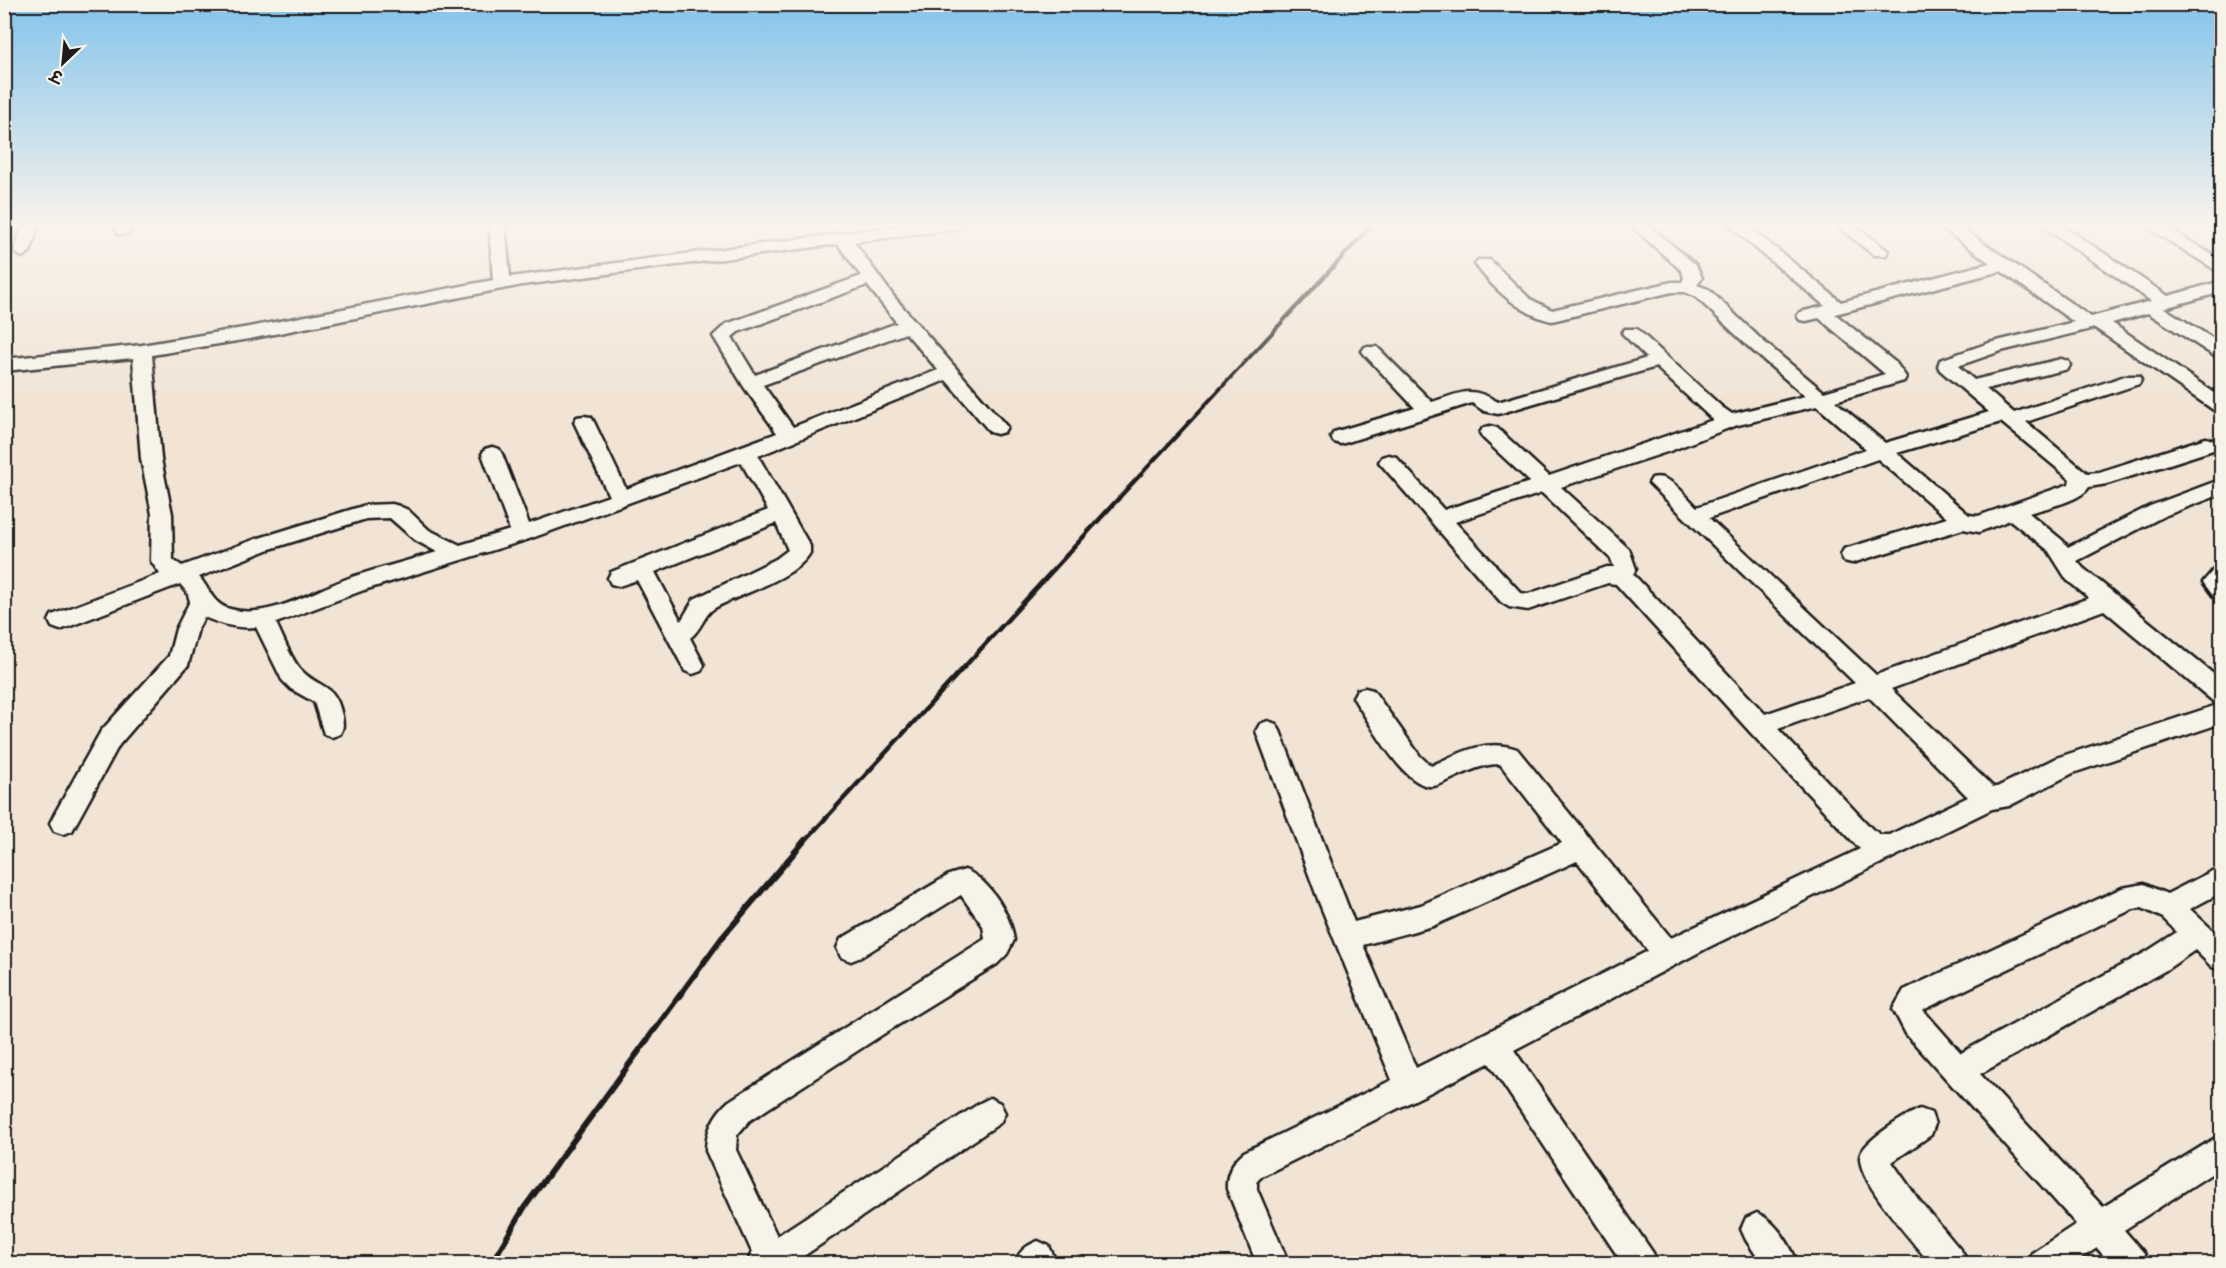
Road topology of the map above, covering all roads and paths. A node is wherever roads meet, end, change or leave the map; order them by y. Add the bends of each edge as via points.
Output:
1 (508, 283) edge
2 (856, 283) edge
3 (874, 283) edge
4 (1504, 283) edge
5 (1690, 283) edge
6 (1794, 283) edge
7 (1931, 283) edge
8 (2032, 283) edge
9 (2129, 283) edge
10 (502, 284) joint
11 (2222, 286) edge
12 (1687, 287) junction
13 (2157, 304) junction
14 (1822, 312) junction
15 (2093, 322) junction
16 (909, 325) junction
17 (1631, 333) dead end
18 (142, 351) junction
19 (1371, 351) dead end
20 (2222, 353) edge
21 (1660, 360) junction
22 (4, 365) edge
23 (2061, 365) dead end
24 (950, 372) junction
25 (2132, 380) dead end
26 (751, 383) junction
27 (1971, 387) junction
28 (1820, 399) junction
29 (2222, 407) edge
30 (1428, 410) junction
31 (2008, 417) junction
32 (1729, 421) junction
33 (584, 422) dead end
34 (997, 427) dead end
35 (1490, 433) dead end
36 (789, 436) junction
37 (1341, 437) dead end
38 (2206, 445) dead end
39 (1882, 451) junction
40 (746, 453) junction
41 (492, 454) dead end
42 (1389, 462) dead end
43 (2080, 480) junction
44 (1659, 483) dead end
45 (1543, 485) junction
46 (2222, 486) edge
47 (621, 500) junction
48 (2012, 511) junction
49 (781, 513) junction
50 (1693, 516) junction
51 (1440, 519) junction
52 (1963, 521) junction
53 (522, 534) junction
54 (456, 552) junction
55 (1852, 555) dead end
56 (2064, 558) junction
57 (642, 569) junction
58 (182, 574) junction
59 (2222, 575) edge
60 (1622, 576) junction
61 (619, 578) dead end
62 (2222, 591) edge
63 (2107, 600) junction
64 (201, 601) junction
65 (262, 618) junction
66 (60, 621) dead end
67 (677, 635) junction
68 (693, 664) dead end
69 (1874, 687) junction
70 (2222, 695) edge
71 (1365, 697) dead end
72 (2222, 713) edge
73 (1759, 726) junction
74 (332, 727) dead end
75 (1268, 731) dead end
76 (1990, 798) junction
77 (63, 823) dead end
78 (1580, 847) junction
79 (1885, 847) junction
80 (2222, 878) edge
81 (2172, 909) junction
82 (2196, 934) junction
83 (1346, 937) junction
84 (851, 948) dead end
85 (1668, 955) junction
86 (2222, 958) edge
87 (1494, 1045) junction
88 (1958, 1070) junction
89 (1409, 1087) junction
90 (990, 1113) dead end
91 (1920, 1124) dead end
92 (2222, 1149) edge
93 (2099, 1226) junction
94 (1757, 1229) dead end
95 (770, 1262) edge
96 (1273, 1263) edge
97 (1642, 1263) edge
98 (1782, 1263) edge
99 (1952, 1263) edge
100 (2043, 1263) edge
101 (2133, 1263) edge

1 - 10 street
2 - 26 street via 726,331 723,341
3 - 16 street
4 - 12 street via 1527,306 1552,316 1672,287
5 - 12 street
6 - 14 street
7 - 14 street
8 - 15 street
9 - 13 street
10 - 18 street
11 - 13 street
12 - 28 street via 1712,301
13 - 15 street
13 - 20 street
14 - 28 street via 1897,377
15 - 27 street via 1947,364
15 - 29 street
16 - 24 street
16 - 26 street
17 - 21 street
18 - 22 street
18 - 58 street via 151,459 162,514 162,561 168,569
19 - 30 street
21 - 30 street via 1498,408 1475,396
21 - 32 street
23 - 27 street
24 - 34 street
24 - 36 street
25 - 31 street
26 - 36 street
27 - 31 street
28 - 32 street
28 - 39 street
30 - 37 street
31 - 39 street
31 - 43 street via 2076,472
32 - 45 street via 1663,447
33 - 47 street
35 - 45 street
36 - 40 street
38 - 43 street via 2100,479
39 - 50 street
39 - 52 street
40 - 47 street
40 - 49 street
41 - 53 street
42 - 51 street
43 - 48 street via 2079,487 2071,492
44 - 50 street
45 - 51 street
45 - 60 street via 1620,555 1625,569
46 - 56 street via 2157,511
47 - 53 street
48 - 52 street via 1979,524
48 - 56 street via 2055,545
49 - 57 street
49 - 67 street via 799,553 784,565 702,605 691,625
50 - 69 street
51 - 60 street via 1509,596 1518,601 1528,602 1607,575
52 - 55 street
53 - 54 street
54 - 58 street via 422,535 401,515 379,510 263,544
54 - 65 street
56 - 63 street via 2076,574
57 - 61 street
57 - 67 street
58 - 64 street via 197,589
58 - 66 street
59 - 62 street via 2214,582
60 - 73 street
63 - 69 street
63 - 70 street
64 - 65 street via 226,617
64 - 77 street via 187,629 180,659 110,738
65 - 74 street via 290,673 322,695
67 - 68 street
69 - 73 street
69 - 76 street via 1979,792
71 - 78 street via 1411,763 1427,777 1491,752 1508,756
72 - 76 street via 2095,754 2037,777 2000,798
73 - 79 street via 1863,837
75 - 83 street
76 - 79 street
78 - 83 street via 1424,917
78 - 85 street
79 - 85 street
80 - 81 street via 2177,902
81 - 82 street
81 - 88 street via 2144,896 2131,897 1914,1000 1909,1004 1910,1015
82 - 86 street
82 - 88 street via 2156,961
83 - 89 street
84 - 95 street via 965,882 976,892 1000,938 987,955 799,1072 725,1124 720,1137 721,1151
85 - 87 street
87 - 89 street
87 - 97 street
88 - 93 street
89 - 96 street via 1255,1163 1244,1173 1242,1189
90 - 95 street
91 - 99 street via 1884,1148 1875,1156 1874,1163
92 - 93 street
93 - 100 street
93 - 101 street
94 - 98 street

